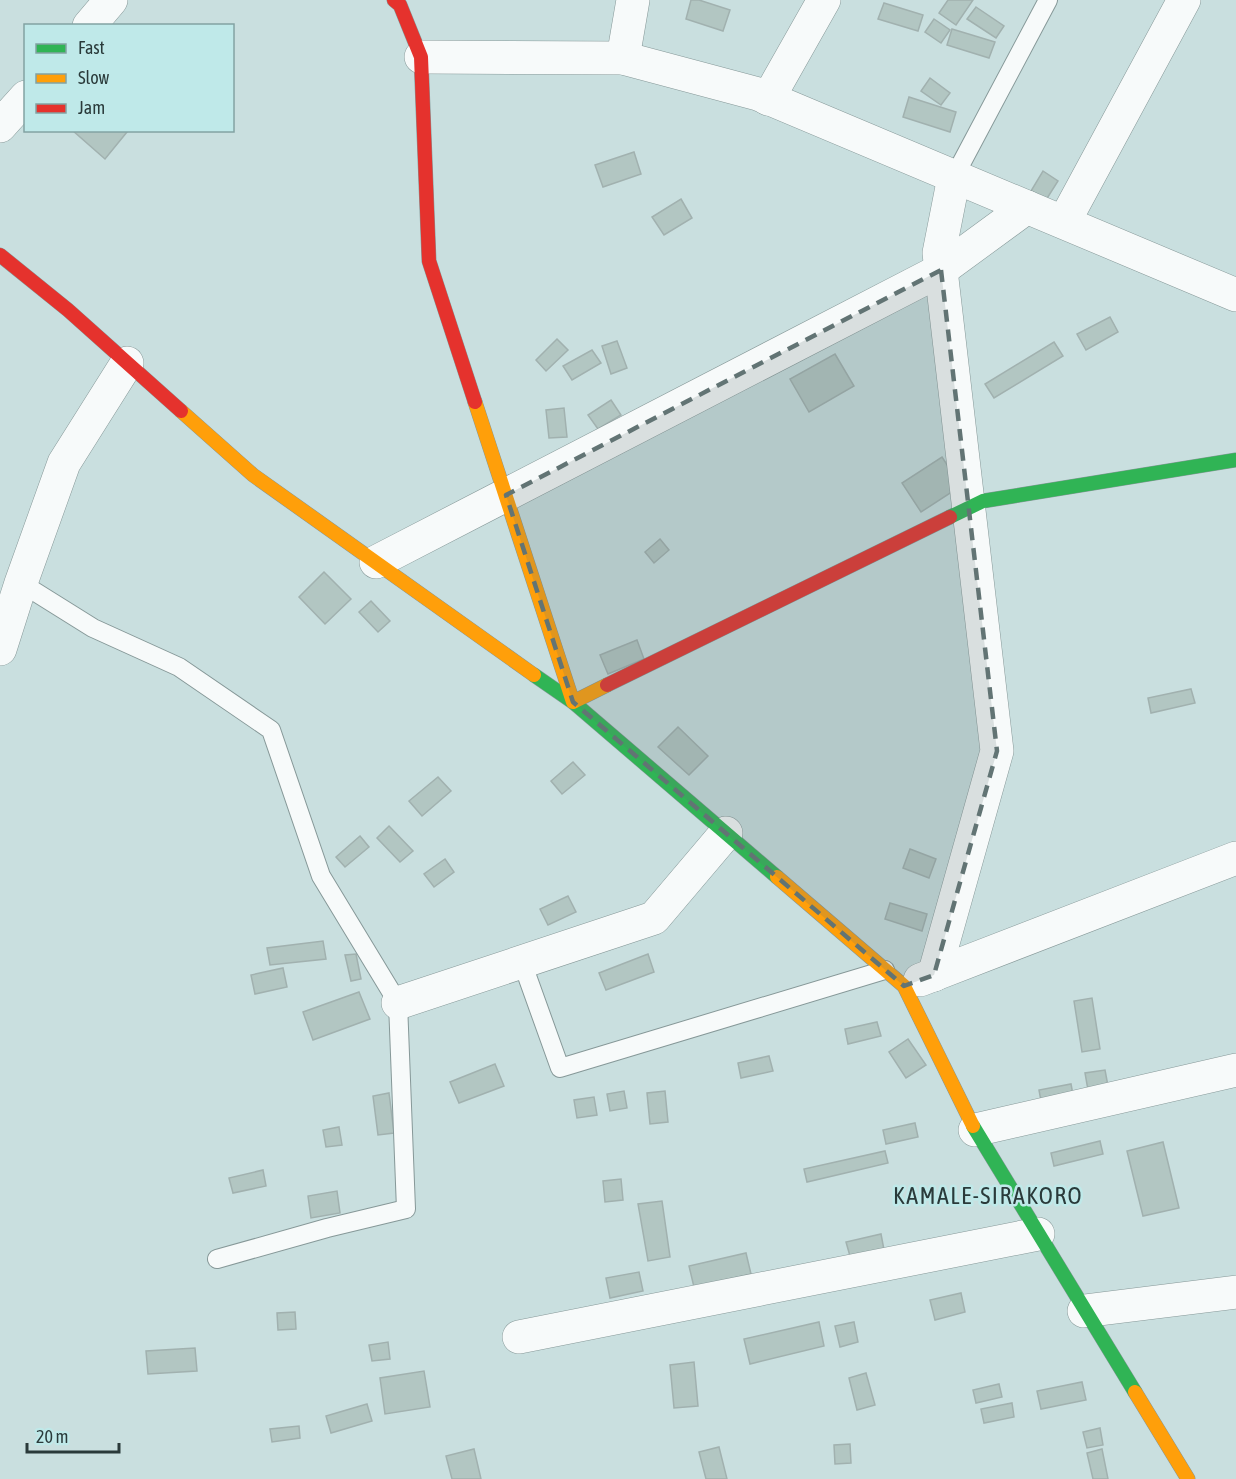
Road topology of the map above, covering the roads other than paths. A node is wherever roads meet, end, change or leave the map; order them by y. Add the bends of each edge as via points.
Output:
1 (111, 0) edge
2 (394, 0) edge
3 (633, 0) edge
4 (824, 0) edge
5 (1048, 0) edge
6 (1184, 0) edge
7 (91, 24) edge
8 (422, 57) junction
9 (623, 58) junction
10 (24, 99) edge
11 (768, 99) junction
12 (0, 126) edge
13 (954, 177) junction
14 (1027, 207) junction
15 (1064, 222) junction
16 (0, 255) edge
17 (941, 270) junction
18 (1236, 296) edge
19 (127, 363) junction
20 (1236, 460) edge
21 (506, 495) junction
22 (968, 508) junction
23 (376, 562) junction
24 (21, 583) junction
25 (0, 649) edge
26 (573, 702) junction
27 (726, 833) junction
28 (1236, 858) edge
29 (522, 962) junction
30 (908, 977) junction
31 (398, 1003) junction
32 (1236, 1070) edge
33 (975, 1130) junction
34 (1038, 1234) junction
35 (218, 1259) dead end
36 (1236, 1292) edge
37 (1084, 1311) junction
38 (519, 1337) dead end
39 (1188, 1479) edge

1 - 7 street
2 - 8 street via 400,4
3 - 9 street
4 - 11 street
5 - 13 lane
6 - 15 street
8 - 9 street
8 - 21 street via 429,261
9 - 11 street
10 - 12 street
11 - 13 street
13 - 14 street
13 - 17 street via 939,253
14 - 15 street
14 - 17 street
15 - 18 street
16 - 19 street
17 - 21 street
17 - 22 street
19 - 23 street via 253,475
19 - 24 street via 64,463
20 - 22 street via 982,501
21 - 23 street
21 - 26 street
22 - 26 street
22 - 30 street via 997,751
23 - 26 street
24 - 25 street
24 - 31 lane via 93,628 179,667 271,730 321,876
26 - 27 street
27 - 29 street via 654,918
27 - 30 street
28 - 30 street
29 - 30 lane via 560,1068
29 - 31 street
30 - 33 street
31 - 35 lane via 406,1209
32 - 33 street
33 - 34 street
34 - 37 street
34 - 38 street
36 - 37 street
37 - 39 street

